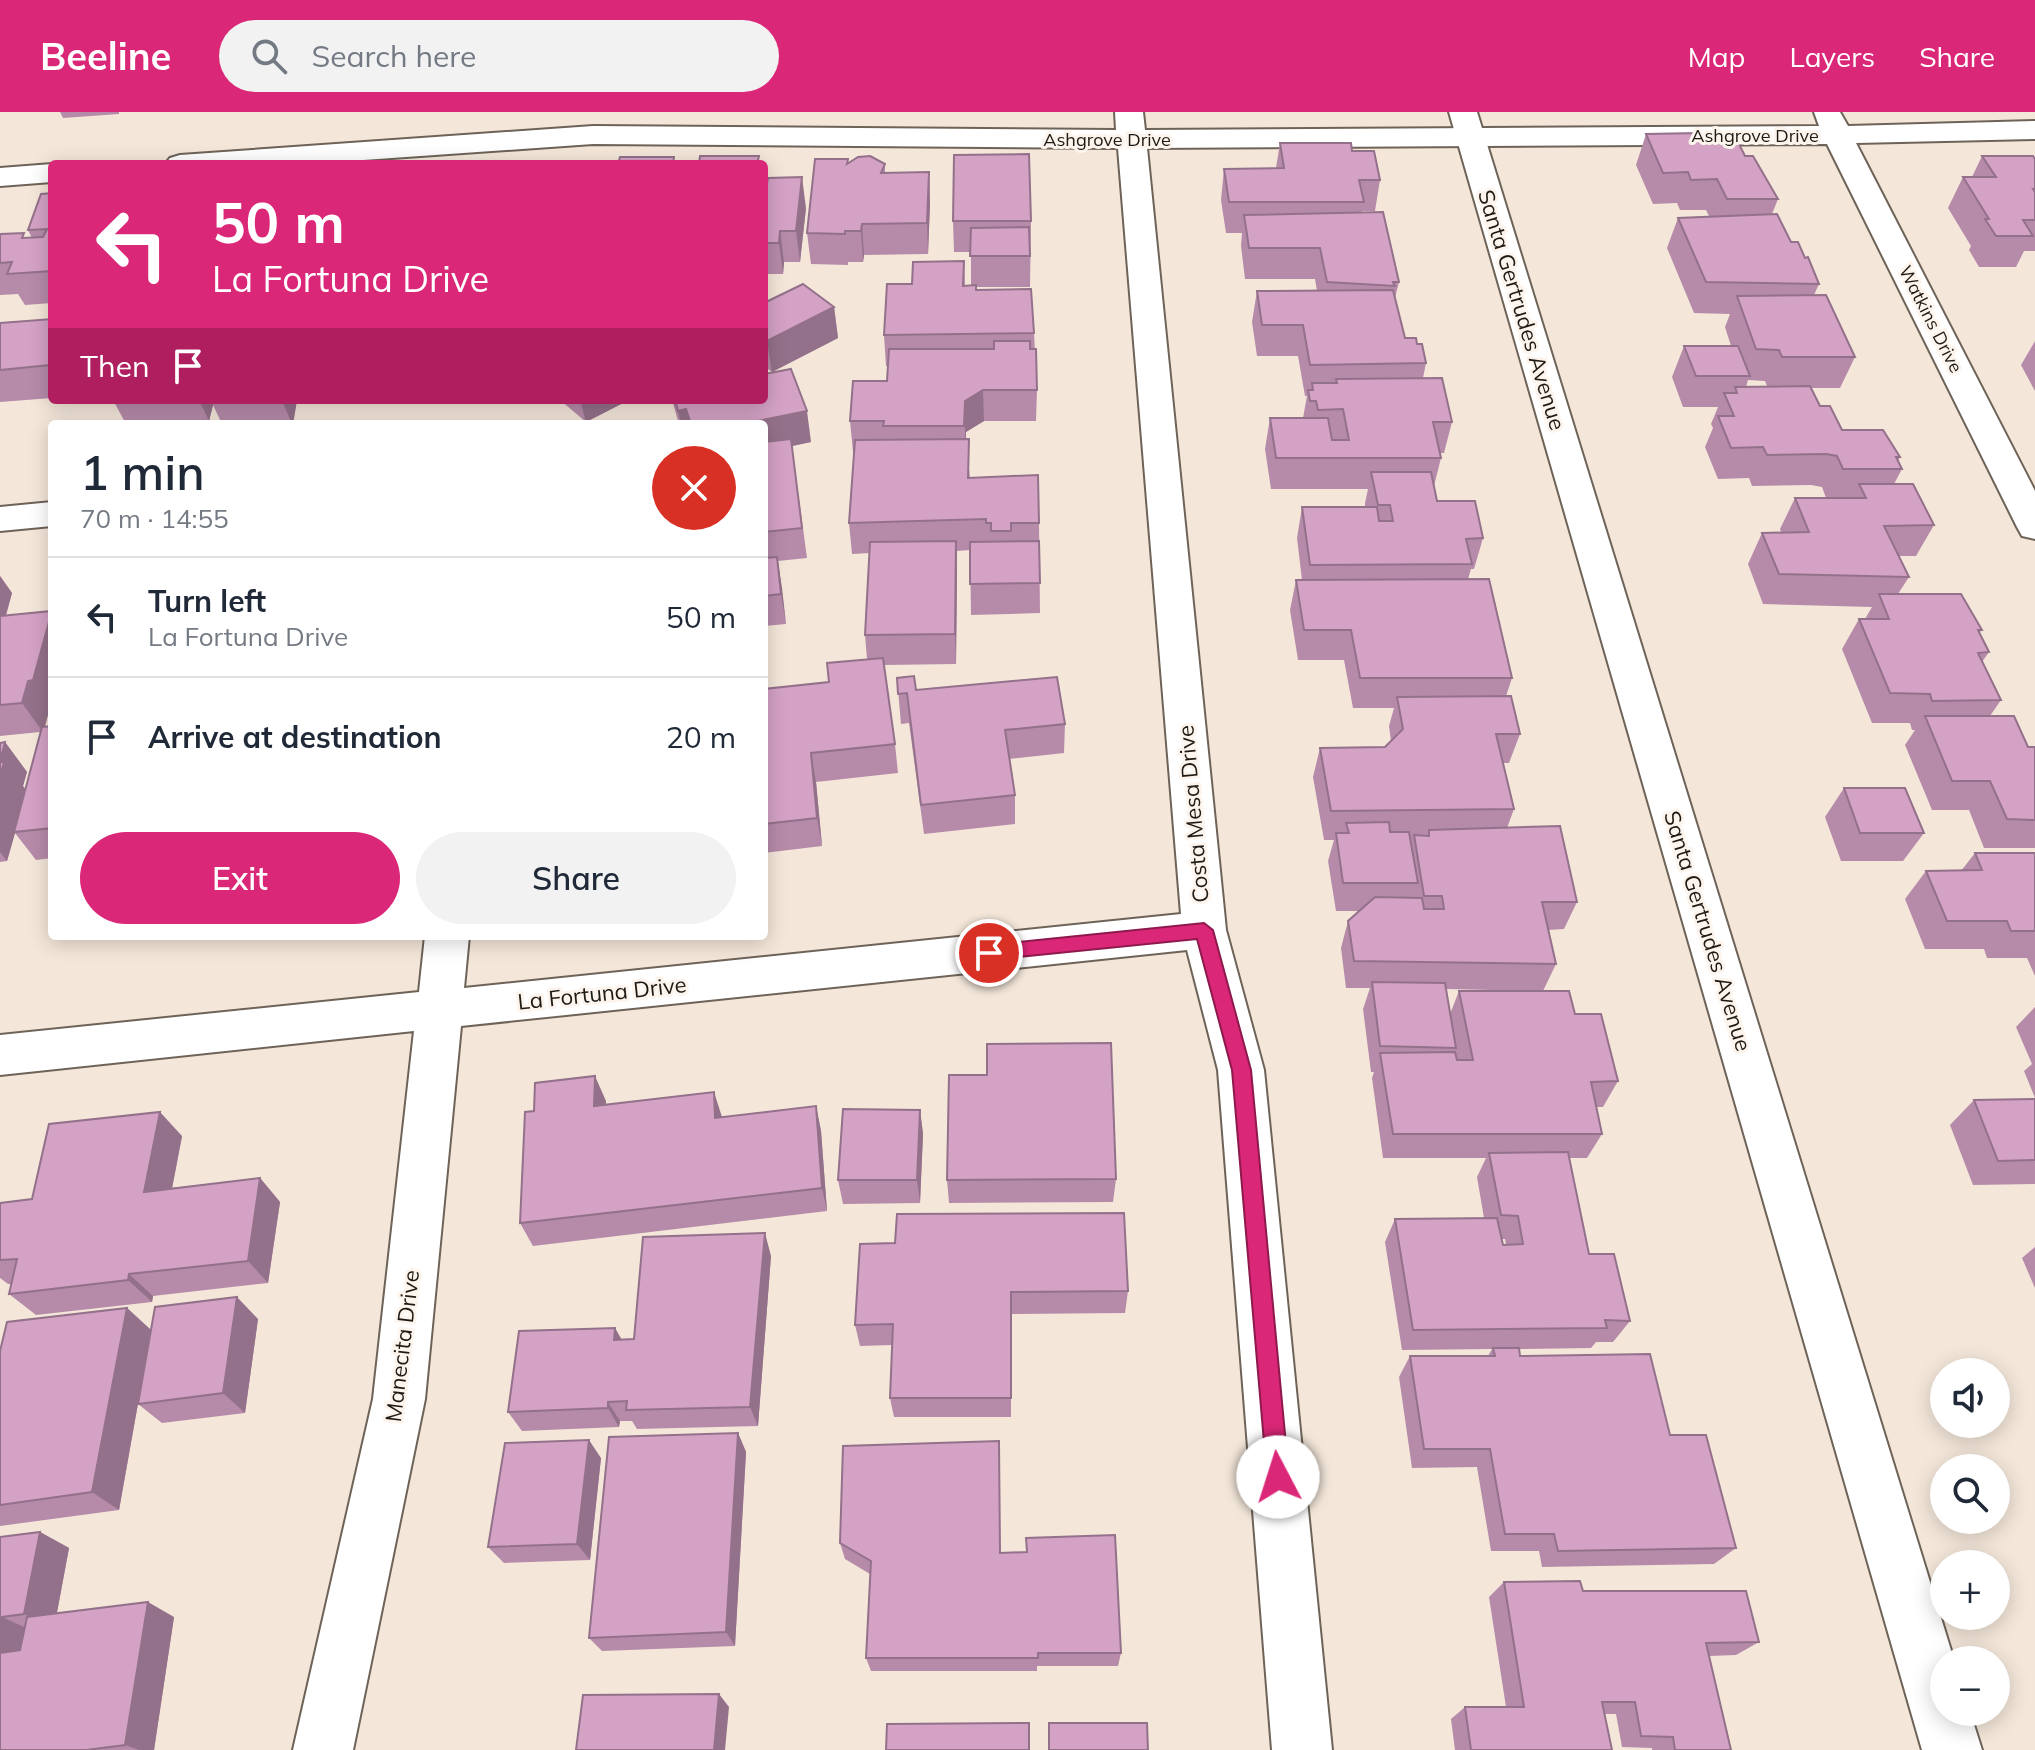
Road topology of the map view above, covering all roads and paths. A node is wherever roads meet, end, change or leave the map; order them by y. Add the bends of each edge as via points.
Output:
1 (1466, 124) edge
2 (1832, 124) edge
3 (1130, 126) edge
4 (2035, 130) edge
5 (237, 160) edge
6 (48, 173) edge
7 (0, 177) edge
8 (2024, 485) edge
9 (48, 514) edge
10 (0, 519) edge
11 (2035, 527) edge
12 (1204, 930) junction
13 (446, 940) edge
14 (437, 1010) junction
15 (0, 1055) edge
16 (323, 1750) edge
17 (1302, 1750) edge
18 (1952, 1750) edge

1 - 2 street, Ashgrove Drive
1 - 3 street, Ashgrove Drive
1 - 18 street, Santa Gertrudes Avenue
2 - 4 street, Ashgrove Drive
2 - 8 street, Watkins Drive
3 - 5 street, Ashgrove Drive via 593,135
3 - 12 street, Costa Mesa Drive
6 - 7 street
8 - 11 street, Watkins Drive
9 - 10 street
12 - 14 street, La Fortuna Drive
12 - 17 street, Costa Mesa Drive via 1241,1070
13 - 14 street, Manecita Drive
14 - 15 street, La Fortuna Drive
14 - 16 street, Manecita Drive via 399,1399

